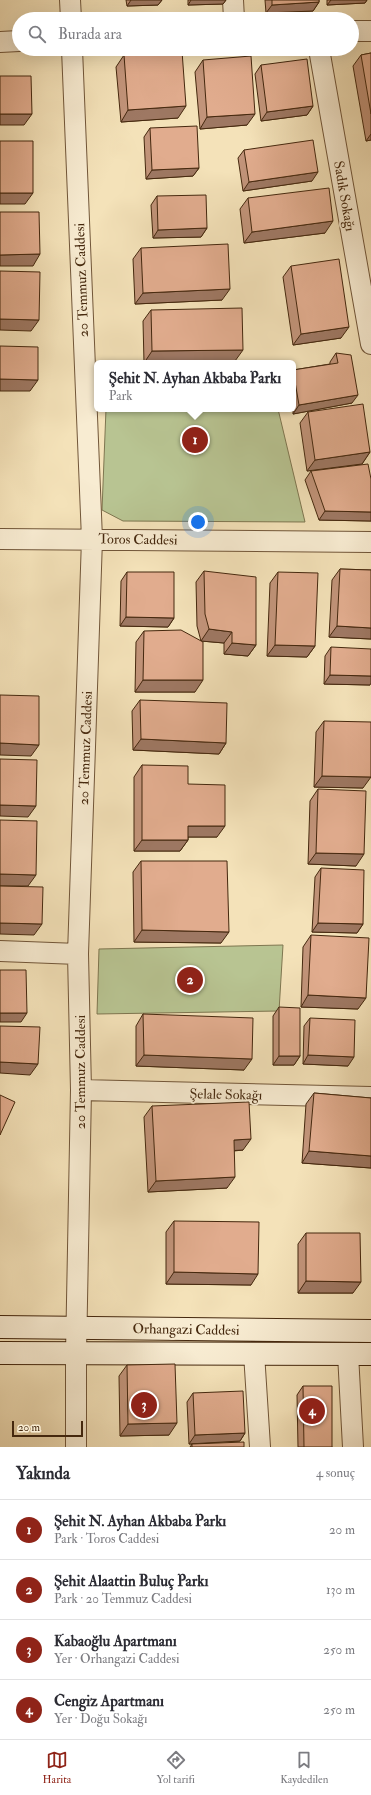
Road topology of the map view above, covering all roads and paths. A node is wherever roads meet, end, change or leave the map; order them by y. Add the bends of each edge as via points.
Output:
1 (70, 0) edge
2 (233, 0) edge
3 (71, 12) edge
4 (234, 12) edge
5 (359, 31) edge
6 (371, 31) edge
7 (12, 41) edge
8 (0, 42) edge
9 (72, 56) edge
10 (320, 56) edge
11 (371, 344) edge
12 (0, 539) edge
13 (92, 539) junction
14 (371, 542) edge
15 (0, 951) edge
16 (78, 954) junction
17 (81, 1090) junction
18 (371, 1098) edge
19 (0, 1327) edge
20 (77, 1327) junction
21 (371, 1331) edge
22 (254, 1353) junction
23 (0, 1354) edge
24 (76, 1354) junction
25 (348, 1354) junction
26 (371, 1354) edge
27 (76, 1447) edge
28 (260, 1447) edge
29 (353, 1447) edge

1 - 3 street
2 - 4 street
5 - 6 street
7 - 8 street
9 - 13 street, 20 Temmuz Caddesi
10 - 11 street, Sadık Sokağı
12 - 13 street, Toros Caddesi
13 - 14 street, Toros Caddesi
13 - 16 street, 20 Temmuz Caddesi
15 - 16 street
16 - 17 street, 20 Temmuz Caddesi
17 - 18 street, Şelale Sokağı
17 - 20 street, 20 Temmuz Caddesi
19 - 20 main road, Orhangazi Caddesi
20 - 21 main road, Orhangazi Caddesi
20 - 24 street, 20 Temmuz Caddesi
22 - 24 main road, Orhangazi Caddesi
22 - 25 main road, Orhangazi Caddesi
22 - 28 street
23 - 24 main road, Orhangazi Caddesi
24 - 27 street, 20 Temmuz Caddesi
25 - 26 main road, Orhangazi Caddesi
25 - 29 street

